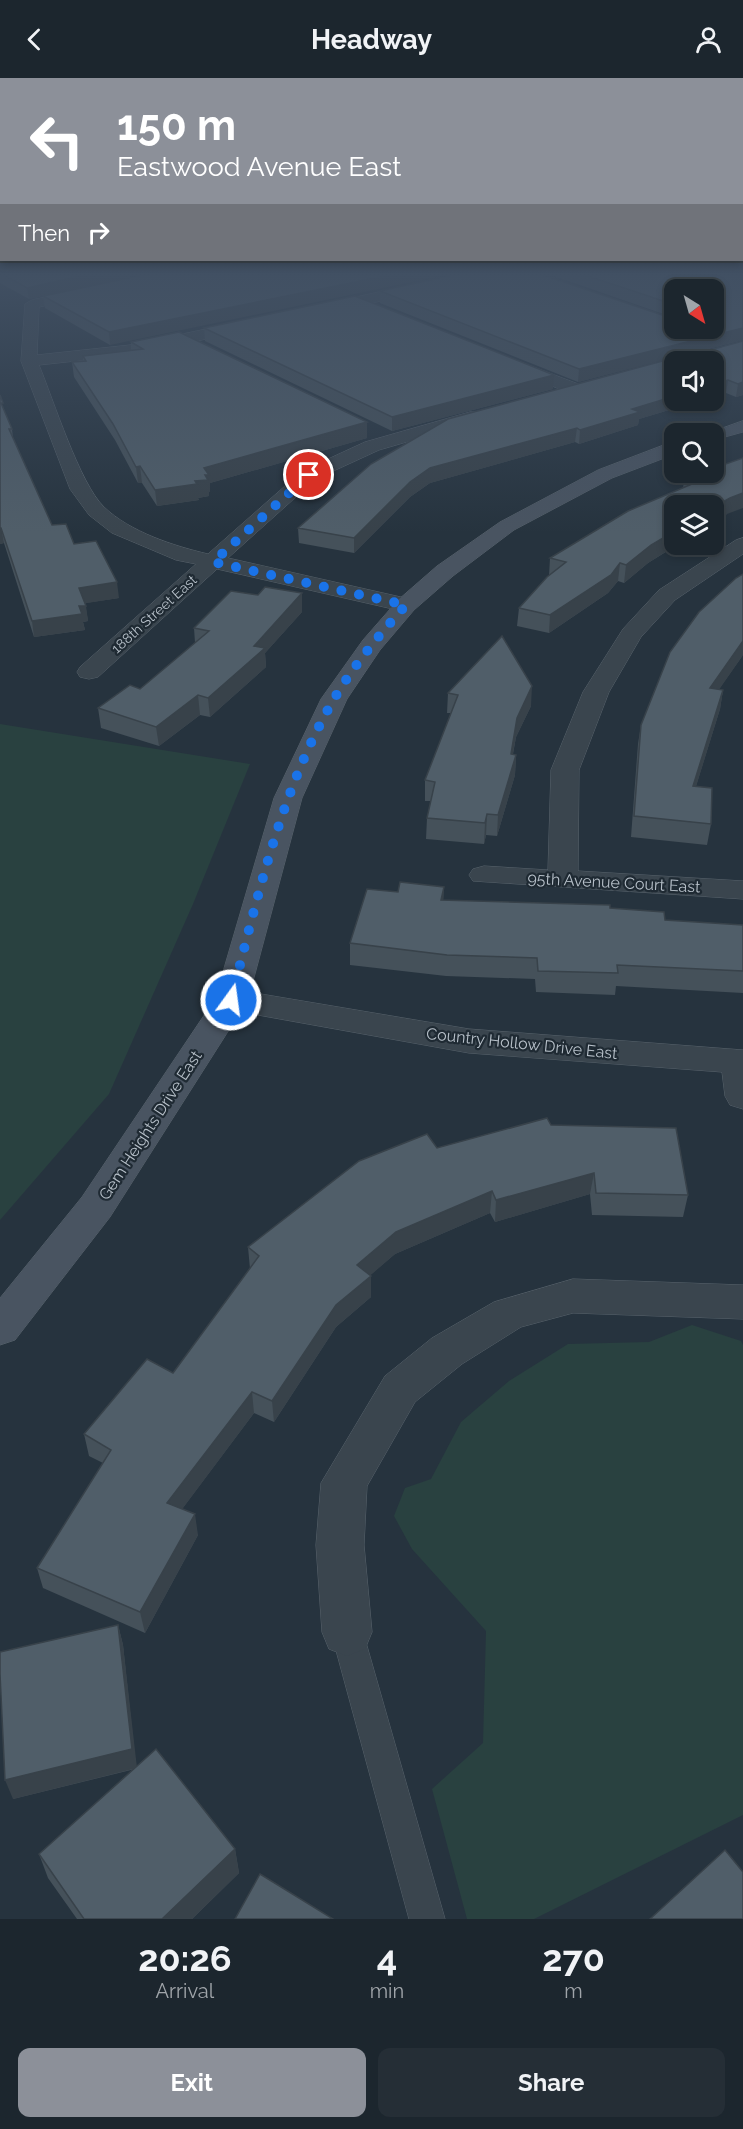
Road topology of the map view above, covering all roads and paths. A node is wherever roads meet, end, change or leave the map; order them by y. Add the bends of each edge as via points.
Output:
1 (29, 361) edge
2 (505, 361) edge
3 (597, 383) edge
4 (574, 389) junction
5 (540, 398) edge
6 (494, 411) edge
7 (743, 426) edge
8 (370, 430) dead end
9 (724, 432) edge
10 (391, 440) junction
11 (664, 451) edge
12 (743, 544) edge
13 (213, 562) junction
14 (406, 605) junction
15 (89, 672) dead end
16 (484, 875) dead end
17 (563, 880) junction
18 (743, 890) edge
19 (231, 1000) junction
20 (741, 1074) edge
21 (743, 1302) edge
22 (0, 1328) edge
23 (347, 1632) joint
24 (427, 1919) edge

1 - 13 street via 80,489 96,511 119,529 148,542
2 - 4 street
3 - 4 street
4 - 5 street
6 - 10 street, 188th Street East
7 - 9 street
8 - 10 street
10 - 13 street, 188th Street East via 309,475
11 - 14 street, Gem Heights Drive East via 605,474 507,526
12 - 17 street via 667,595 631,634 597,692 565,770
13 - 14 street
13 - 15 street, 188th Street East
14 - 19 street, Gem Heights Drive East via 371,645 334,699 288,798
16 - 17 street, 95th Avenue Court East
17 - 18 street, 95th Avenue Court East
19 - 20 street, Country Hollow Drive East via 470,1041
19 - 22 street, Gem Heights Drive East via 96,1207
21 - 23 street via 573,1296 509,1314 447,1351 400,1389 344,1483 340,1545
23 - 24 lane

